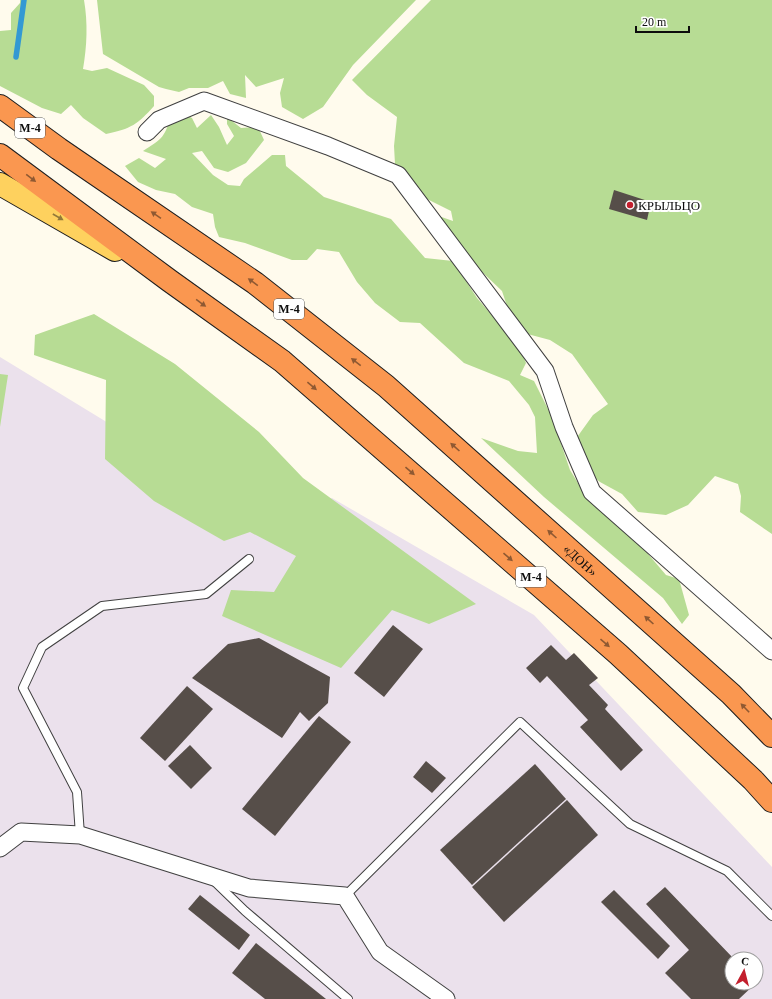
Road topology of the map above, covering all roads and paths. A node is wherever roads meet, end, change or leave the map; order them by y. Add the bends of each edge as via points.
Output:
1 (0, 106) edge
2 (147, 132) dead end
3 (59, 149) joint
4 (0, 155) edge
5 (0, 184) edge
6 (170, 281) junction
7 (250, 559) dead end
8 (772, 651) edge
9 (772, 736) edge
10 (772, 801) edge
11 (80, 834) junction
12 (0, 848) edge
13 (208, 875) junction
14 (345, 896) junction
15 (772, 916) edge
16 (348, 999) edge
17 (446, 999) edge

1 - 3 highway, M-4
2 - 8 street via 159,120 204,101 323,144 398,175 545,371 564,427 592,492
9 -> 3 highway, «ДОН» / М-4 via 731,694 386,386 255,283
4 -> 6 highway, М-4
5 -> 6 main road, М-4
6 -> 10 highway, М-4 via 282,361 354,422 618,654 753,780
7 - 11 lane via 206,594 102,606 42,647 23,688 77,792
11 - 12 street via 21,832
11 - 13 street
13 - 14 street via 249,888
13 - 16 lane via 245,911
14 - 15 lane via 520,722 630,824 727,871
14 - 17 street via 380,952

